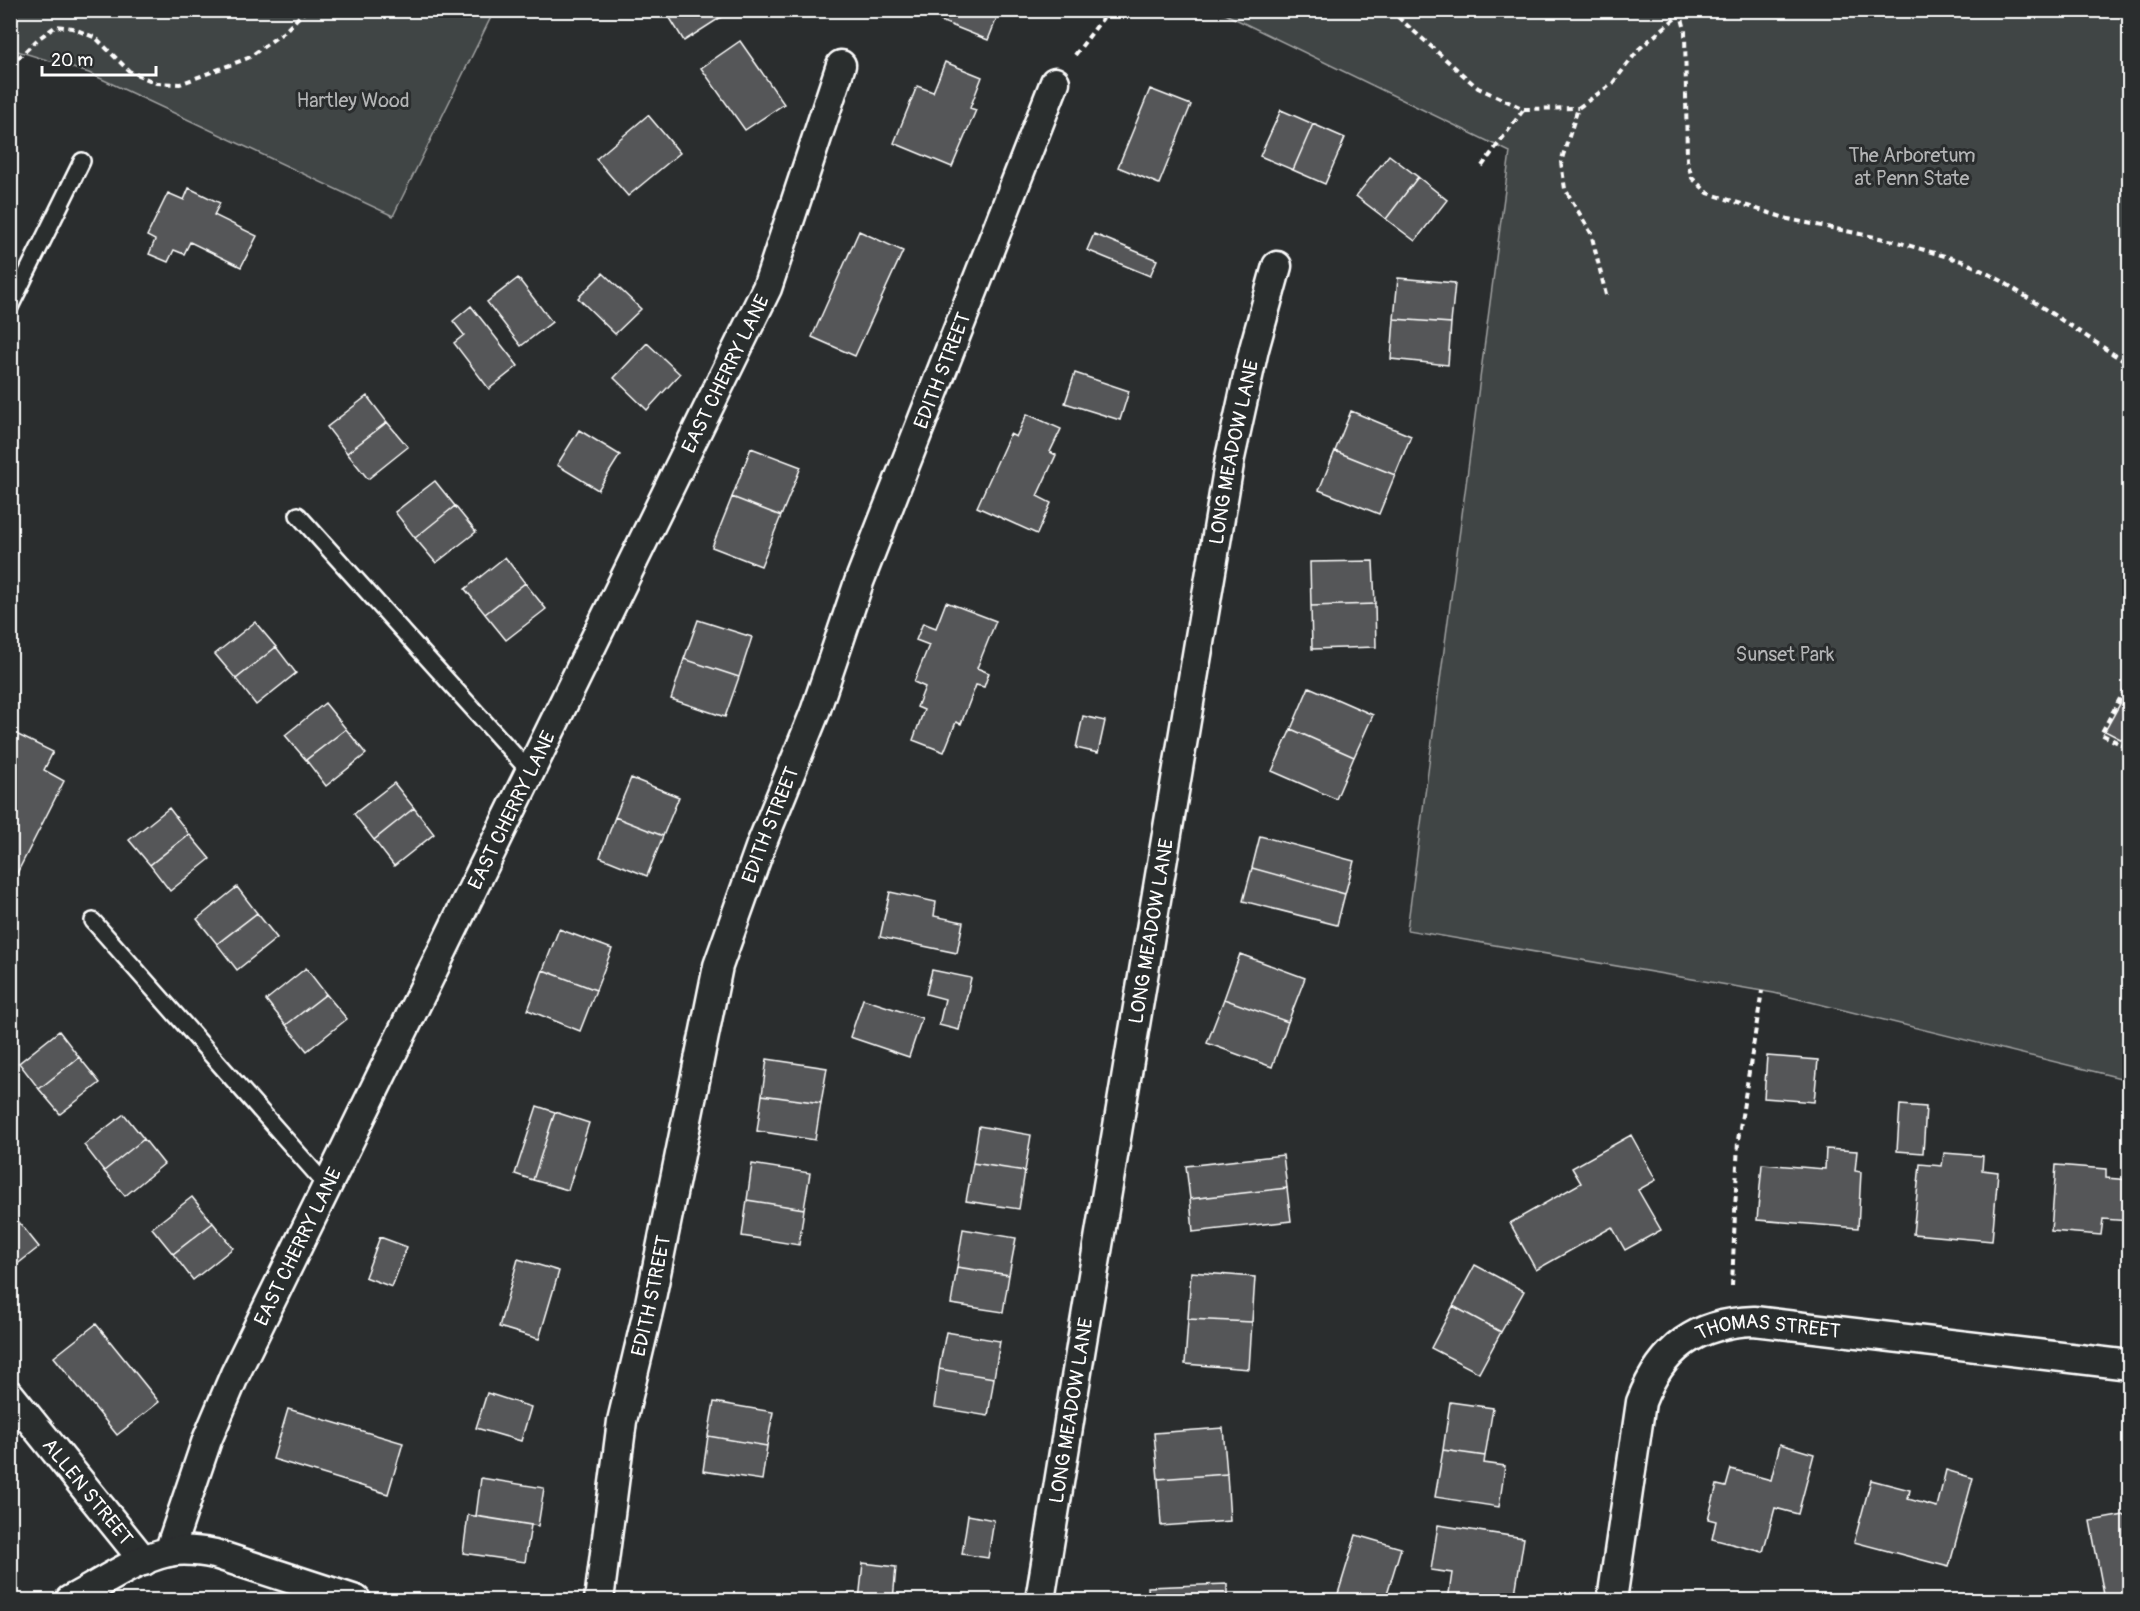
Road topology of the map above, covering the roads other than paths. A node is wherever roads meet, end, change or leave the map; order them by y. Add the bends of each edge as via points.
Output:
1 (841, 65) dead end
2 (1054, 82) road end
3 (82, 161) dead end
4 (1277, 266) dead end
5 (10, 308) edge
6 (298, 516) dead end
7 (530, 772) junction
8 (93, 921) dead end
9 (327, 1186) junction
10 (2130, 1365) edge
11 (10, 1395) edge
12 (156, 1556) junction
13 (70, 1600) edge
14 (357, 1600) edge
15 (599, 1600) edge
16 (1040, 1600) edge
17 (1612, 1600) edge

1 - 7 street, EAST CHERRY LANE via 767,288
2 - 15 street, EDITH STREET via 859,582 815,712 760,845 718,966 650,1303 622,1421
3 - 5 lane
4 - 16 street, LONG MEADOW LANE via 1230,458
6 - 7 lane
7 - 9 street, EAST CHERRY LANE
8 - 9 lane
9 - 12 street, EAST CHERRY LANE via 235,1374
10 - 17 street, THOMAS STREET via 1754,1321 1733,1322 1693,1334 1675,1346 1649,1382 1641,1402
11 - 12 street, ALLEN STREET
12 - 13 street
12 - 14 street via 197,1551 215,1554

